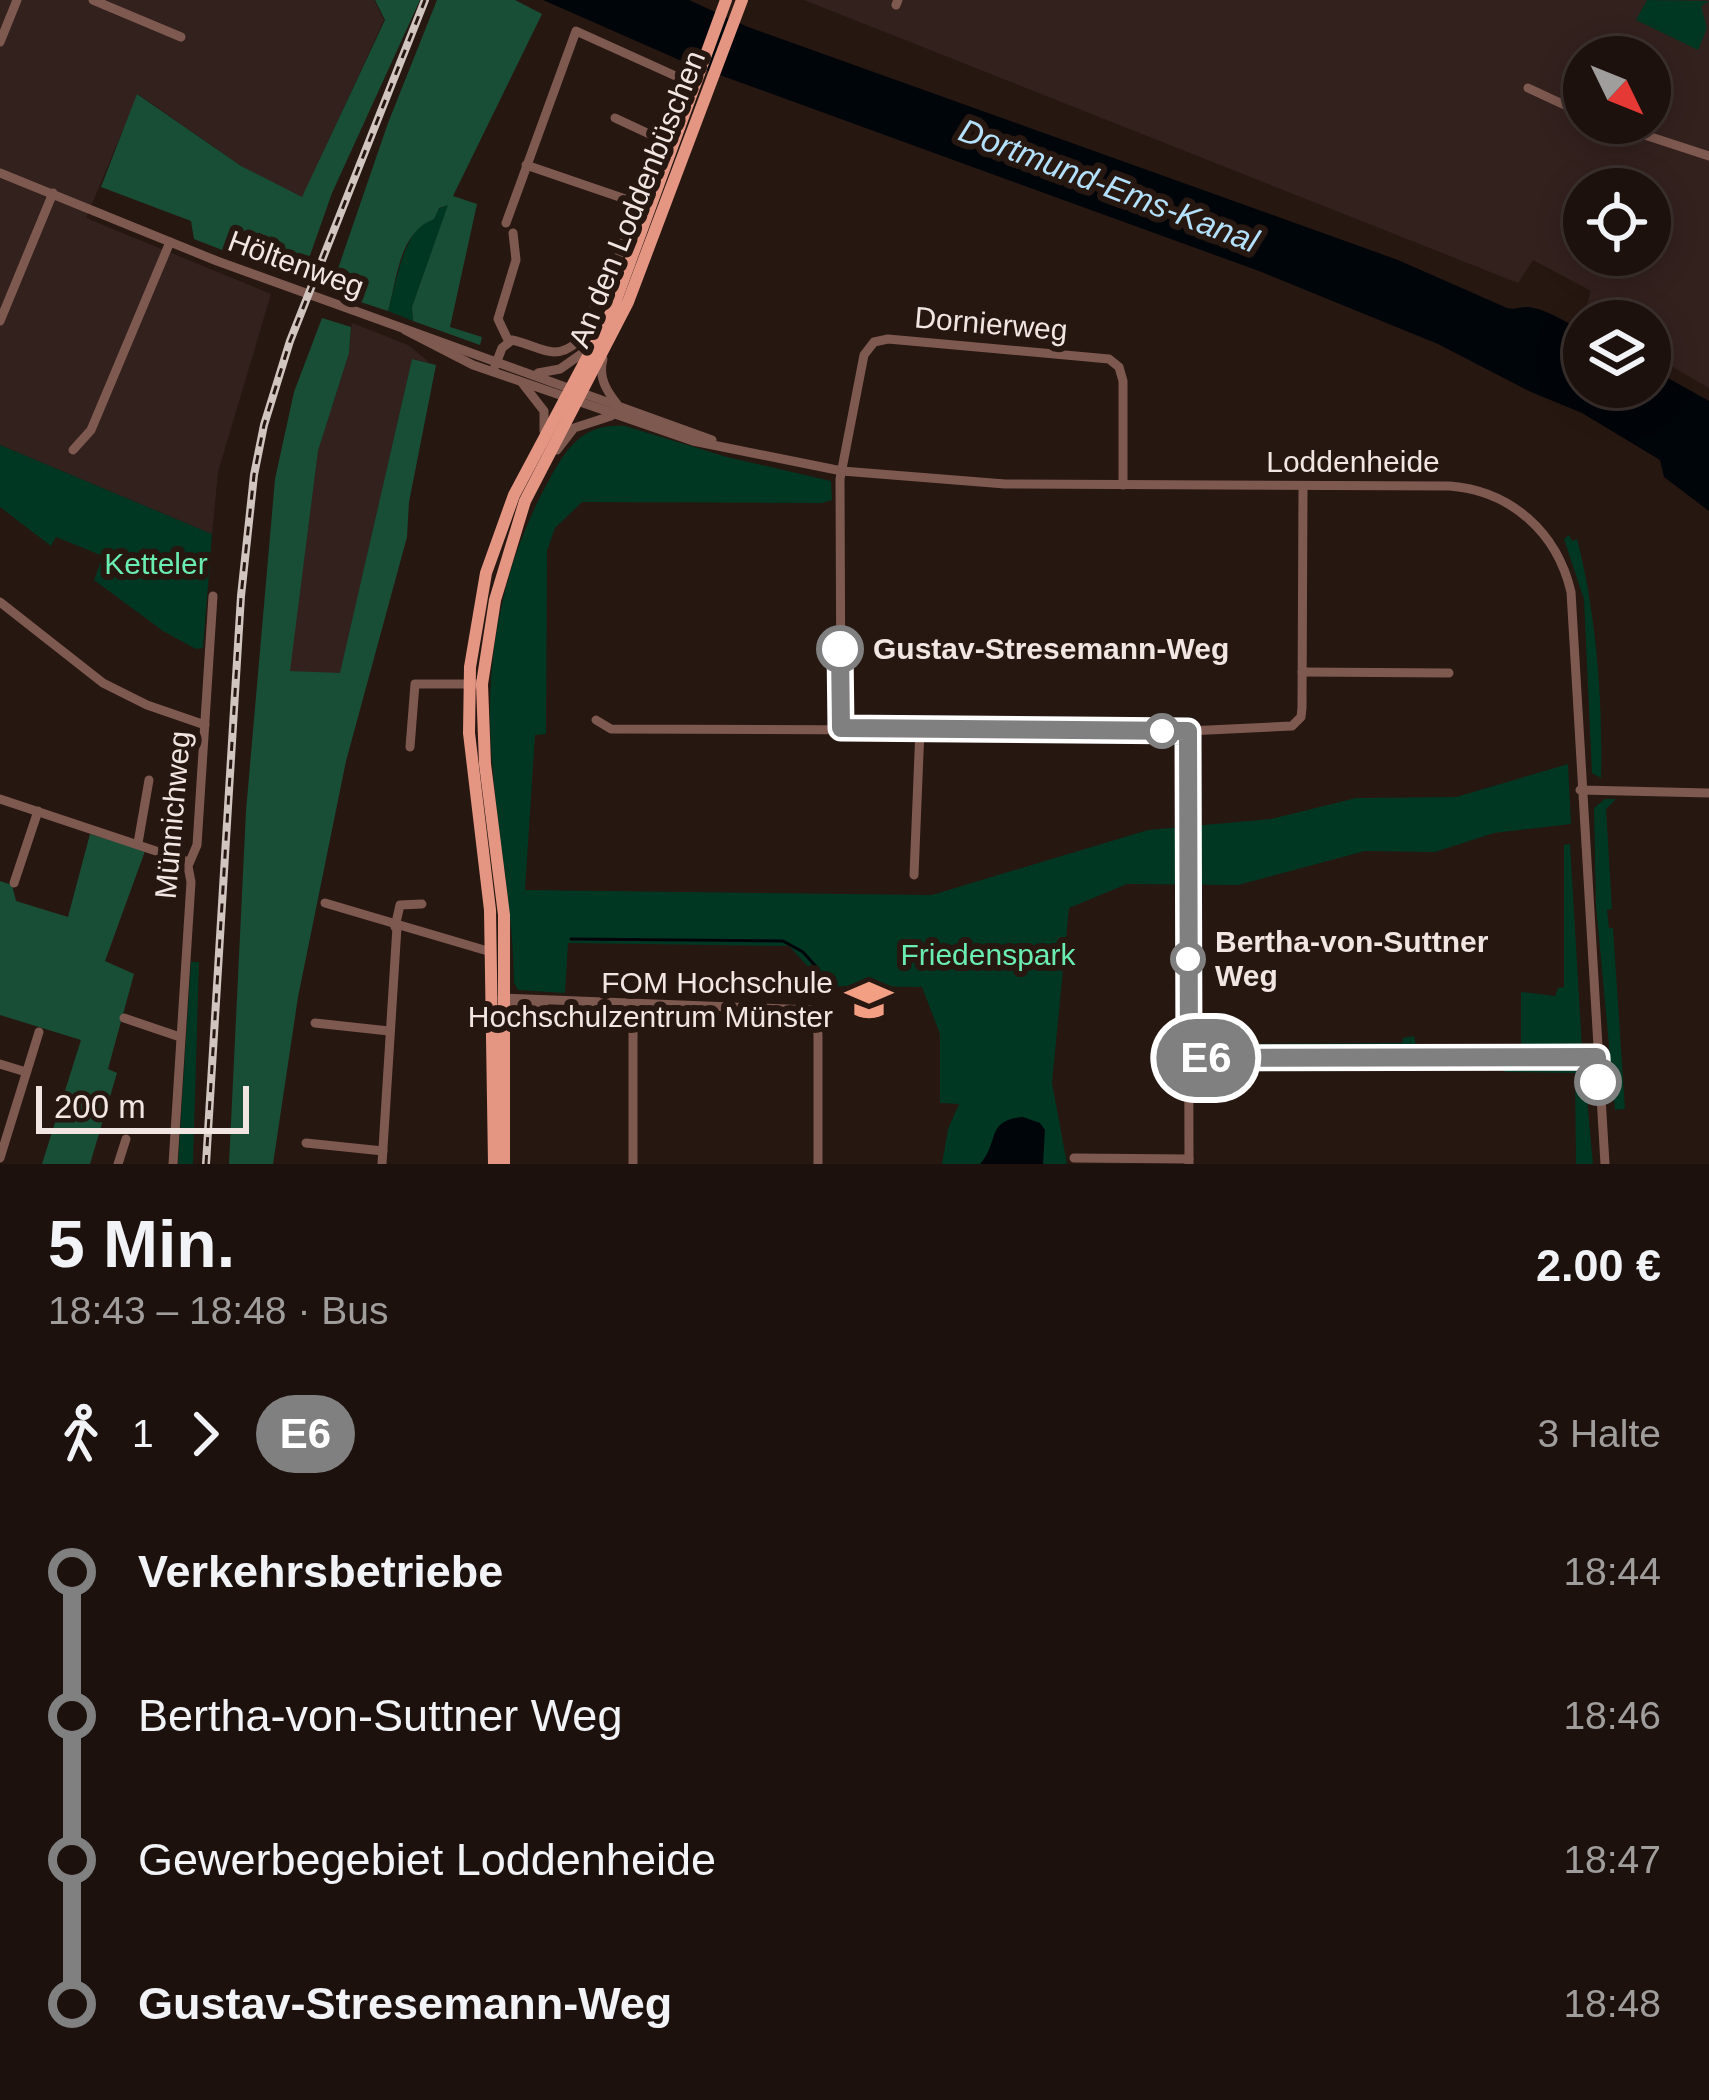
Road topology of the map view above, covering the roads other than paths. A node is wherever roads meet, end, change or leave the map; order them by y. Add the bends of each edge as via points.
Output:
1 (16, 0) edge
2 (93, 0) edge
3 (732, 5) edge
4 (181, 37) dead end
5 (0, 42) edge
6 (1528, 88) dead end
7 (1563, 104) edge
8 (615, 118) dead end
9 (660, 139) junction
10 (1671, 144) edge
11 (1709, 156) edge
12 (526, 165) junction
13 (0, 173) edge
14 (53, 193) junction
15 (638, 202) junction
16 (506, 223) dead end
17 (513, 233) dead end
18 (170, 242) junction
19 (0, 321) edge
20 (509, 342) junction
21 (603, 342) junction
22 (495, 366) junction
23 (523, 377) junction
24 (573, 395) junction
25 (618, 411) junction
26 (543, 436) junction
27 (74, 450) dead end
28 (842, 471) junction
29 (536, 479) junction
30 (1123, 485) junction
31 (1303, 486) junction
32 (213, 596) dead end
33 (0, 602) edge
34 (1302, 672) junction
35 (1449, 673) dead end
36 (475, 684) junction
37 (596, 720) dead end
38 (205, 725) junction
39 (841, 728) junction
40 (920, 730) junction
41 (1188, 731) junction
42 (410, 747) dead end
43 (148, 780) dead end
44 (1580, 790) junction
45 (1709, 793) edge
46 (0, 799) edge
47 (38, 811) junction
48 (138, 843) junction
49 (189, 862) junction
50 (914, 874) dead end
51 (14, 883) dead end
52 (326, 904) dead end
53 (422, 904) dead end
54 (396, 927) junction
55 (491, 952) junction
56 (500, 1002) junction
57 (633, 1005) junction
58 (124, 1018) dead end
59 (315, 1023) dead end
60 (388, 1031) junction
61 (39, 1032) dead end
62 (180, 1037) junction
63 (1597, 1057) junction
64 (1189, 1058) junction
65 (0, 1064) edge
66 (26, 1072) junction
67 (126, 1139) dead end
68 (306, 1144) dead end
69 (1, 1151) edge
70 (383, 1151) junction
71 (1074, 1158) dead end
72 (1190, 1161) edge
73 (118, 1164) edge
74 (173, 1164) edge
75 (382, 1164) edge
76 (494, 1164) edge
77 (504, 1164) edge
78 (633, 1164) edge
79 (818, 1164) edge
80 (1605, 1164) edge

1 - 5 street
2 - 4 street
3 - 21 main road, An den Loddenbüschen via 640,274
6 - 7 street
8 - 9 street, An den Loddenbüschen
9 - 12 street, An den Loddenbüschen via 680,78 575,32
9 - 15 street, An den Loddenbüschen
10 - 11 street
12 - 15 street, An den Loddenbüschen
12 - 16 street, An den Loddenbüschen
13 - 14 street, Höltenweg
14 - 18 street, Höltenweg
14 - 19 street
15 - 20 street, An den Loddenbüschen via 574,345 554,354
17 - 20 street via 516,260 498,320
18 - 22 street, Höltenweg
18 - 27 street via 91,430
20 - 22 street
21 - 23 street via 571,364
21 - 24 main road, An den Loddenbüschen
21 - 25 street via 601,374
22 - 23 street, Höltenweg
23 - 24 street, Höltenweg
23 - 26 street via 544,411
24 - 25 street, Loddenheide
24 - 26 main road, An den Loddenbüschen
24 - 29 main road, An den Loddenbüschen
25 - 28 street, Loddenheide via 693,441
25 - 29 street via 574,428
26 - 36 main road, An den Loddenbüschen via 492,555
28 - 30 street, Loddenheide
28 - 30 street, Dornierweg via 864,355 888,339 1108,358 1123,381
28 - 39 street
29 - 36 main road, An den Loddenbüschen via 505,559
30 - 31 street, Loddenheide
31 - 34 street
31 - 44 street, Loddenheide via 1465,487 1536,524 1571,592
32 - 38 street, Münnichweg
33 - 38 street via 103,682
34 - 35 street
34 - 41 street via 1301,717 1292,726
36 - 42 street via 416,683
36 - 55 main road, An den Loddenbüschen via 469,733
36 - 56 main road, An den Loddenbüschen via 502,889
37 - 39 street via 611,729
38 - 49 street, Münnichweg
39 - 40 street
40 - 41 street
40 - 50 street
41 - 64 street
43 - 48 street
44 - 45 street
44 - 63 street, Loddenheide
46 - 47 street
47 - 48 street
47 - 51 street
48 - 49 street
49 - 62 street, Münnichweg
52 - 54 street
53 - 54 street via 400,905
54 - 55 street
54 - 60 street
55 - 56 main road, An den Loddenbüschen
56 - 57 street
56 - 76 main road, An den Loddenbüschen
56 - 77 main road, An den Loddenbüschen
57 - 78 street
57 - 79 street via 811,1010
58 - 62 street
59 - 60 street
60 - 70 street
61 - 66 street
62 - 74 street, Münnichweg
63 - 64 street
63 - 80 street, Loddenheide
64 - 72 street
65 - 66 street
66 - 69 street
67 - 73 street
68 - 70 street
70 - 75 street
71 - 72 street

